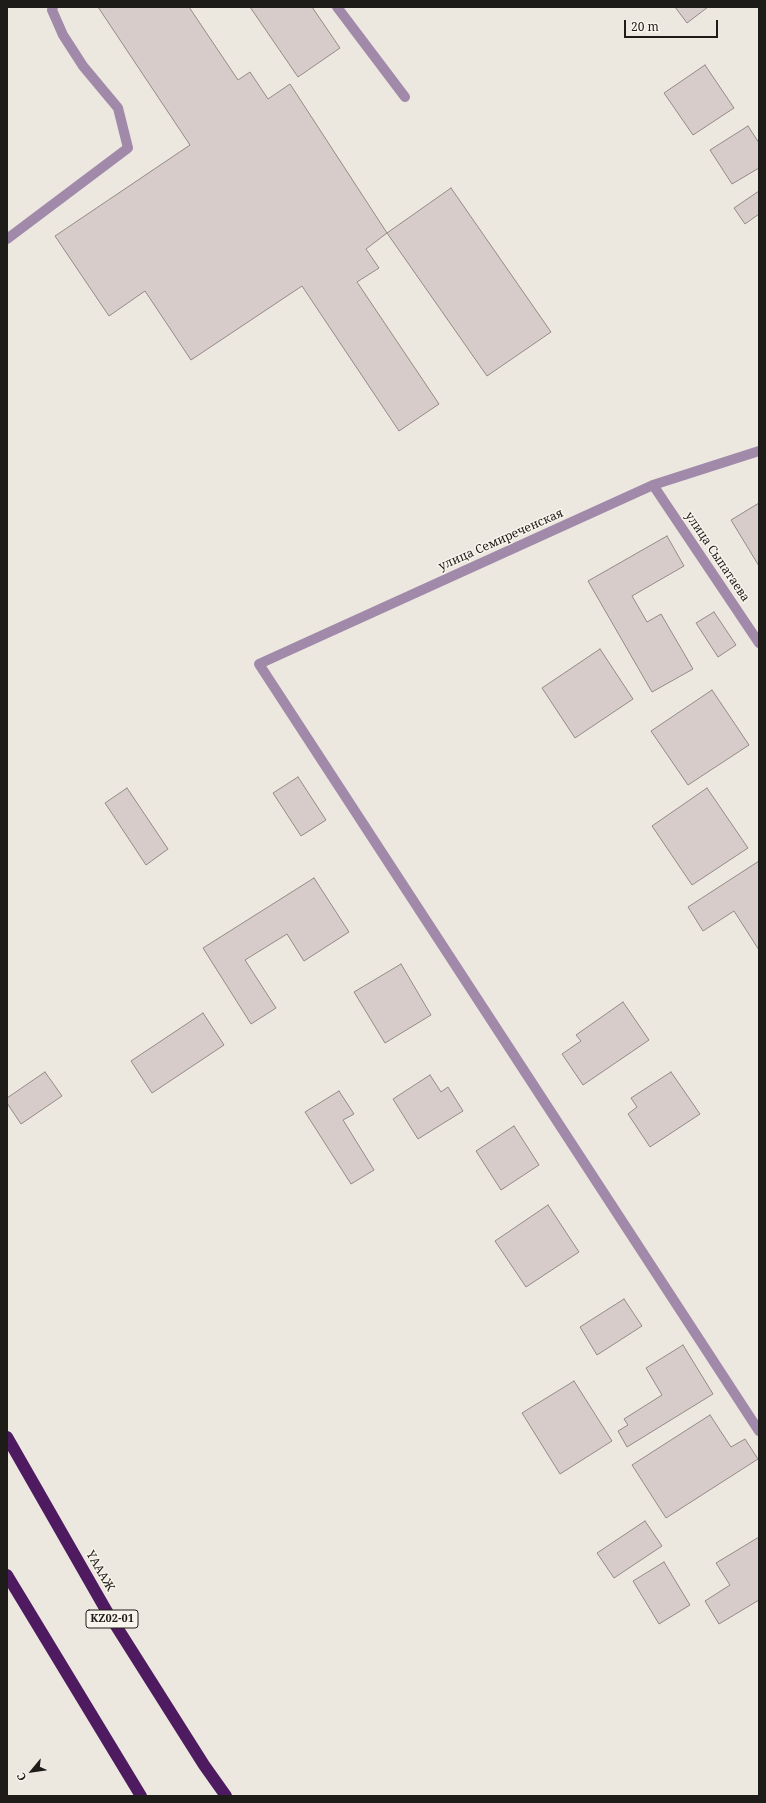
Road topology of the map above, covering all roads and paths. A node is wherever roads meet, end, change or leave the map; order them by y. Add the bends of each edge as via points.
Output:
1 (53, 7) edge
2 (337, 7) edge
3 (405, 98) dead end
4 (7, 239) edge
5 (759, 450) edge
6 (654, 485) junction
7 (759, 643) edge
8 (759, 1431) edge
9 (7, 1437) edge
10 (7, 1575) edge
11 (141, 1796) edge
12 (226, 1796) edge

1 - 4 street via 63,35 83,66 118,108 128,148
2 - 3 street
5 - 6 street, улица Семиреченская
6 - 7 street, улица Сыпатаева
6 - 8 street, улица Семиреченская via 259,664
9 - 12 highway, ҮАААЖ / KZ02-01 via 106,1610
10 - 11 highway

